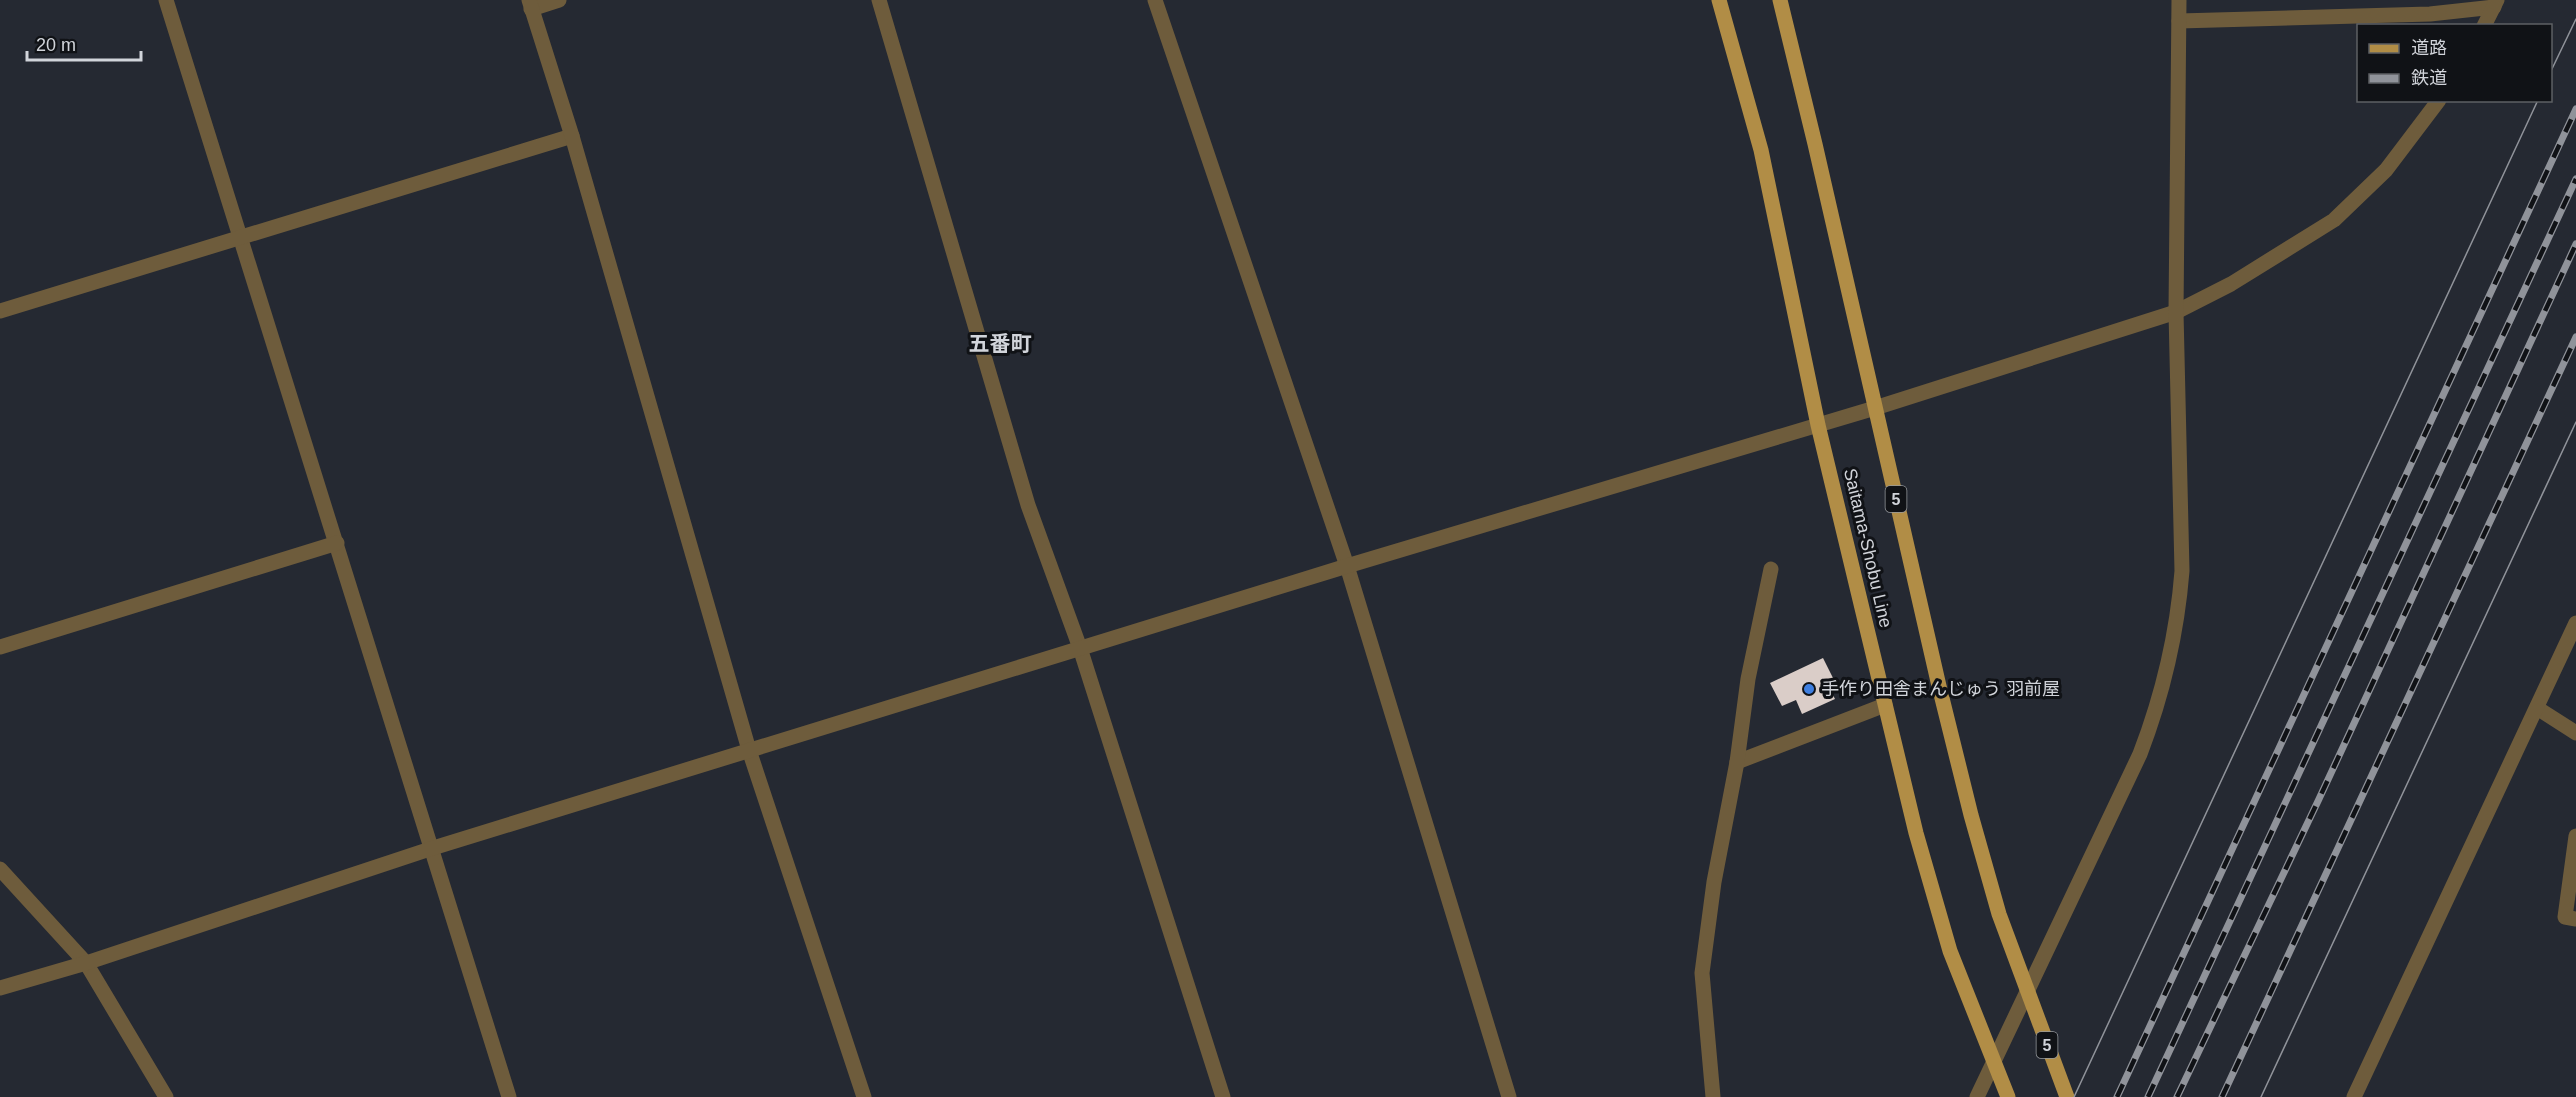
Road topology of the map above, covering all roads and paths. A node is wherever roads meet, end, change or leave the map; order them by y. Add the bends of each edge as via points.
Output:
1 (166, 0) edge
2 (559, 0) edge
3 (879, 0) edge
4 (1155, 0) edge
5 (1719, 0) edge
6 (1780, 0) edge
7 (2179, 0) edge
8 (2495, 3) edge
9 (530, 4) edge
10 (2431, 7) edge
11 (2179, 21) junction
12 (2485, 24) edge
13 (2437, 102) edge
14 (572, 136) junction
15 (240, 235) junction
16 (0, 311) edge
17 (2176, 312) junction
18 (1875, 408) junction
19 (1818, 424) junction
20 (337, 543) junction
21 (1347, 566) junction
22 (1771, 569) dead end
23 (2576, 623) edge
24 (0, 647) edge
25 (1080, 648) junction
26 (1885, 705) junction
27 (2537, 708) junction
28 (2576, 733) edge
29 (749, 750) junction
30 (1737, 762) junction
31 (2576, 836) edge
32 (433, 848) junction
33 (0, 869) edge
34 (2576, 919) edge
35 (86, 963) junction
36 (0, 988) edge
37 (2027, 994) junction
38 (1994, 1062) junction
39 (166, 1097) edge
40 (510, 1097) edge
41 (864, 1097) edge
42 (1223, 1097) edge
43 (1509, 1097) edge
44 (1713, 1097) edge
45 (1977, 1097) edge
46 (2008, 1097) edge
47 (2067, 1097) edge
48 (2354, 1097) edge

1 - 15 street
2 - 9 street
3 - 25 street via 1028,505
4 - 21 street
5 - 19 main road, Saitama-Shobu Line via 1761,150
6 - 18 main road, Saitama-Shobu Line / 5
7 - 11 street
8 - 10 street
8 - 12 street
9 - 14 street
10 - 11 street
11 - 17 street
13 - 17 street via 2386,170 2334,220 2232,284
14 - 15 street
14 - 29 street
15 - 16 street
15 - 20 street
17 - 18 street
17 - 37 street via 2182,571 2170,657 2140,754
18 - 19 street
18 - 37 main road, Saitama-Shobu Line / 5 via 1971,815
19 - 21 street
19 - 26 main road, Saitama-Shobu Line
20 - 24 street
20 - 32 street
21 - 25 street
21 - 43 street
22 - 30 street via 1748,679
23 - 27 street
25 - 29 street
25 - 42 street
26 - 30 street
26 - 38 main road, Saitama-Shobu Line via 1950,951
27 - 28 street
27 - 48 street
29 - 32 street
29 - 41 street
30 - 44 street via 1714,882 1702,973
31 - 34 street via 2565,917
32 - 35 street
32 - 40 street
33 - 35 street
35 - 36 street
35 - 39 street
37 - 38 street
37 - 47 main road, Saitama-Shobu Line / 5
38 - 45 street
38 - 46 main road, Saitama-Shobu Line

